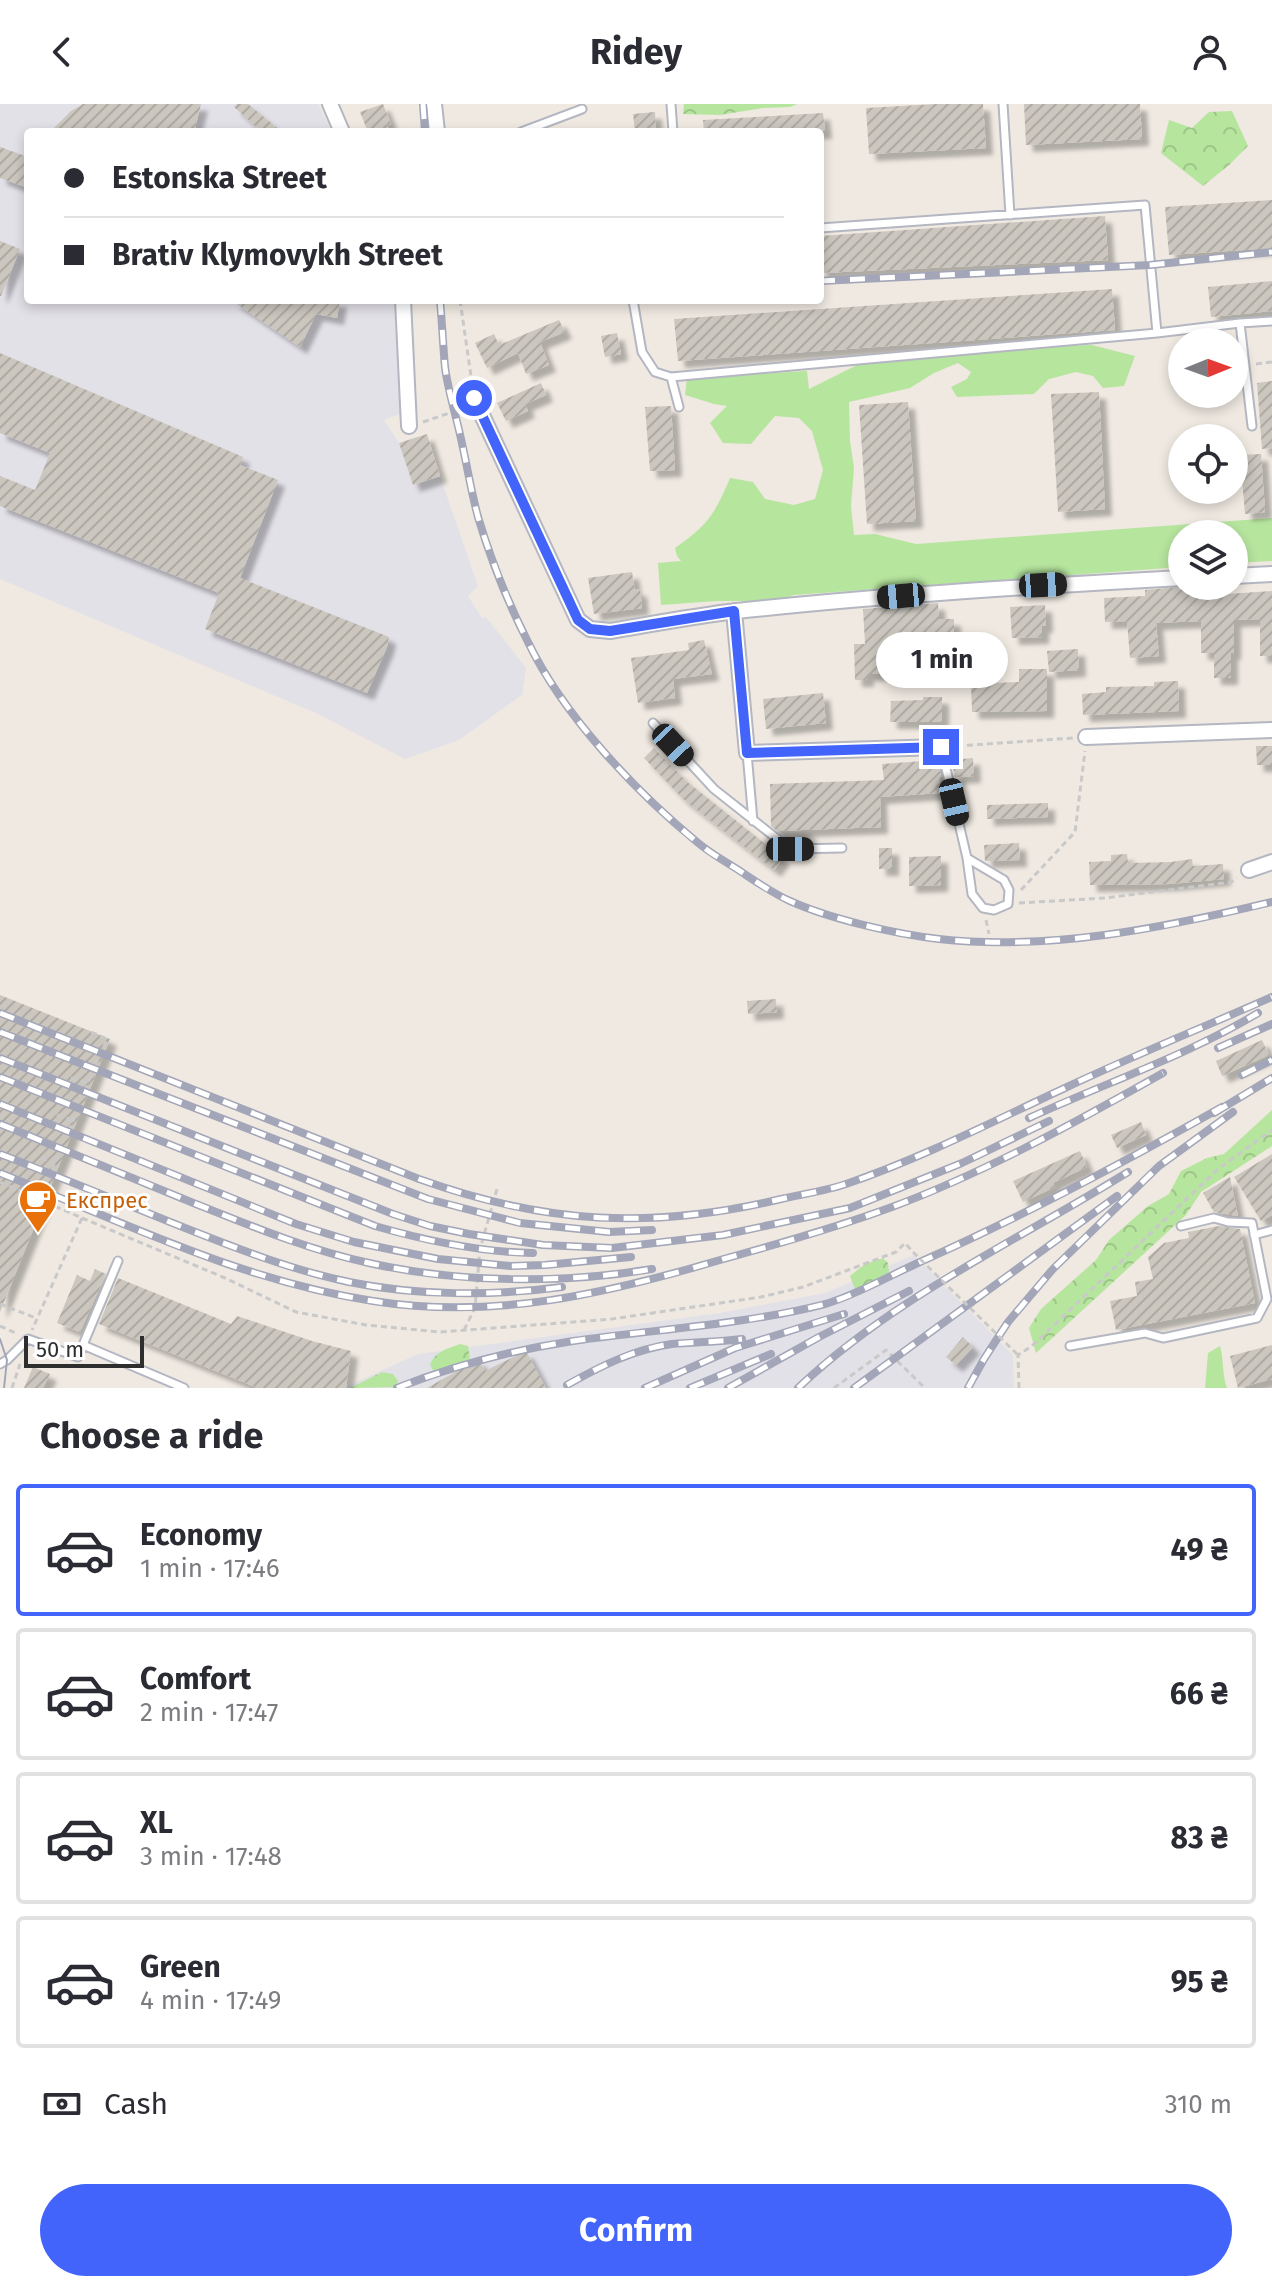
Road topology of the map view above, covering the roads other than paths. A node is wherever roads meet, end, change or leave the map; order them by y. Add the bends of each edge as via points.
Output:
1 (330, 104) edge
2 (434, 104) edge
3 (671, 104) edge
4 (1003, 104) edge
5 (582, 109) dead end
6 (340, 128) edge
7 (437, 128) edge
8 (532, 128) edge
9 (673, 128) edge
10 (1010, 215) junction
11 (824, 228) edge
12 (403, 304) edge
13 (634, 304) edge
14 (1272, 321) edge
15 (1240, 323) junction
16 (1157, 333) junction
17 (671, 377) junction
18 (474, 398) road end
19 (679, 407) dead end
20 (409, 426) road end
21 (1252, 426) dead end
22 (1272, 574) edge
23 (1248, 575) edge
24 (1168, 579) edge
25 (734, 611) junction
26 (653, 723) dead end
27 (1272, 730) edge
28 (1086, 737) road end
29 (941, 747) joint
30 (747, 753) junction
31 (753, 821) junction
32 (842, 848) dead end
33 (967, 858) junction
34 (1272, 862) edge
35 (1249, 870) road end
36 (1181, 1226) dead end
37 (1272, 1230) edge
38 (1254, 1235) junction
39 (118, 1261) dead end
40 (83, 1345) junction
41 (1070, 1346) dead end
42 (0, 1364) edge
43 (184, 1388) edge

1 - 6 street
2 - 7 street
3 - 9 lane
4 - 10 lane
5 - 8 lane
10 - 11 lane
10 - 16 lane via 1145,205
12 - 20 street
13 - 17 lane via 642,352 655,372
14 - 15 lane
15 - 16 lane
15 - 21 lane
16 - 17 lane
17 - 19 lane
18 - 25 street via 578,620 590,629 610,631
22 - 23 street
24 - 25 street
25 - 30 street
26 - 31 lane via 714,789
27 - 28 street
29 - 30 street
29 - 33 lane
30 - 31 lane
31 - 32 lane via 790,849
33 - 33 lane via 1004,880 1008,904 983,908 972,894
34 - 35 street
36 - 38 lane via 1214,1218 1252,1223
37 - 38 lane
38 - 41 lane via 1267,1299 1257,1318 1163,1338 1145,1333
39 - 40 lane
40 - 42 lane via 78,1357 28,1339
40 - 43 lane

